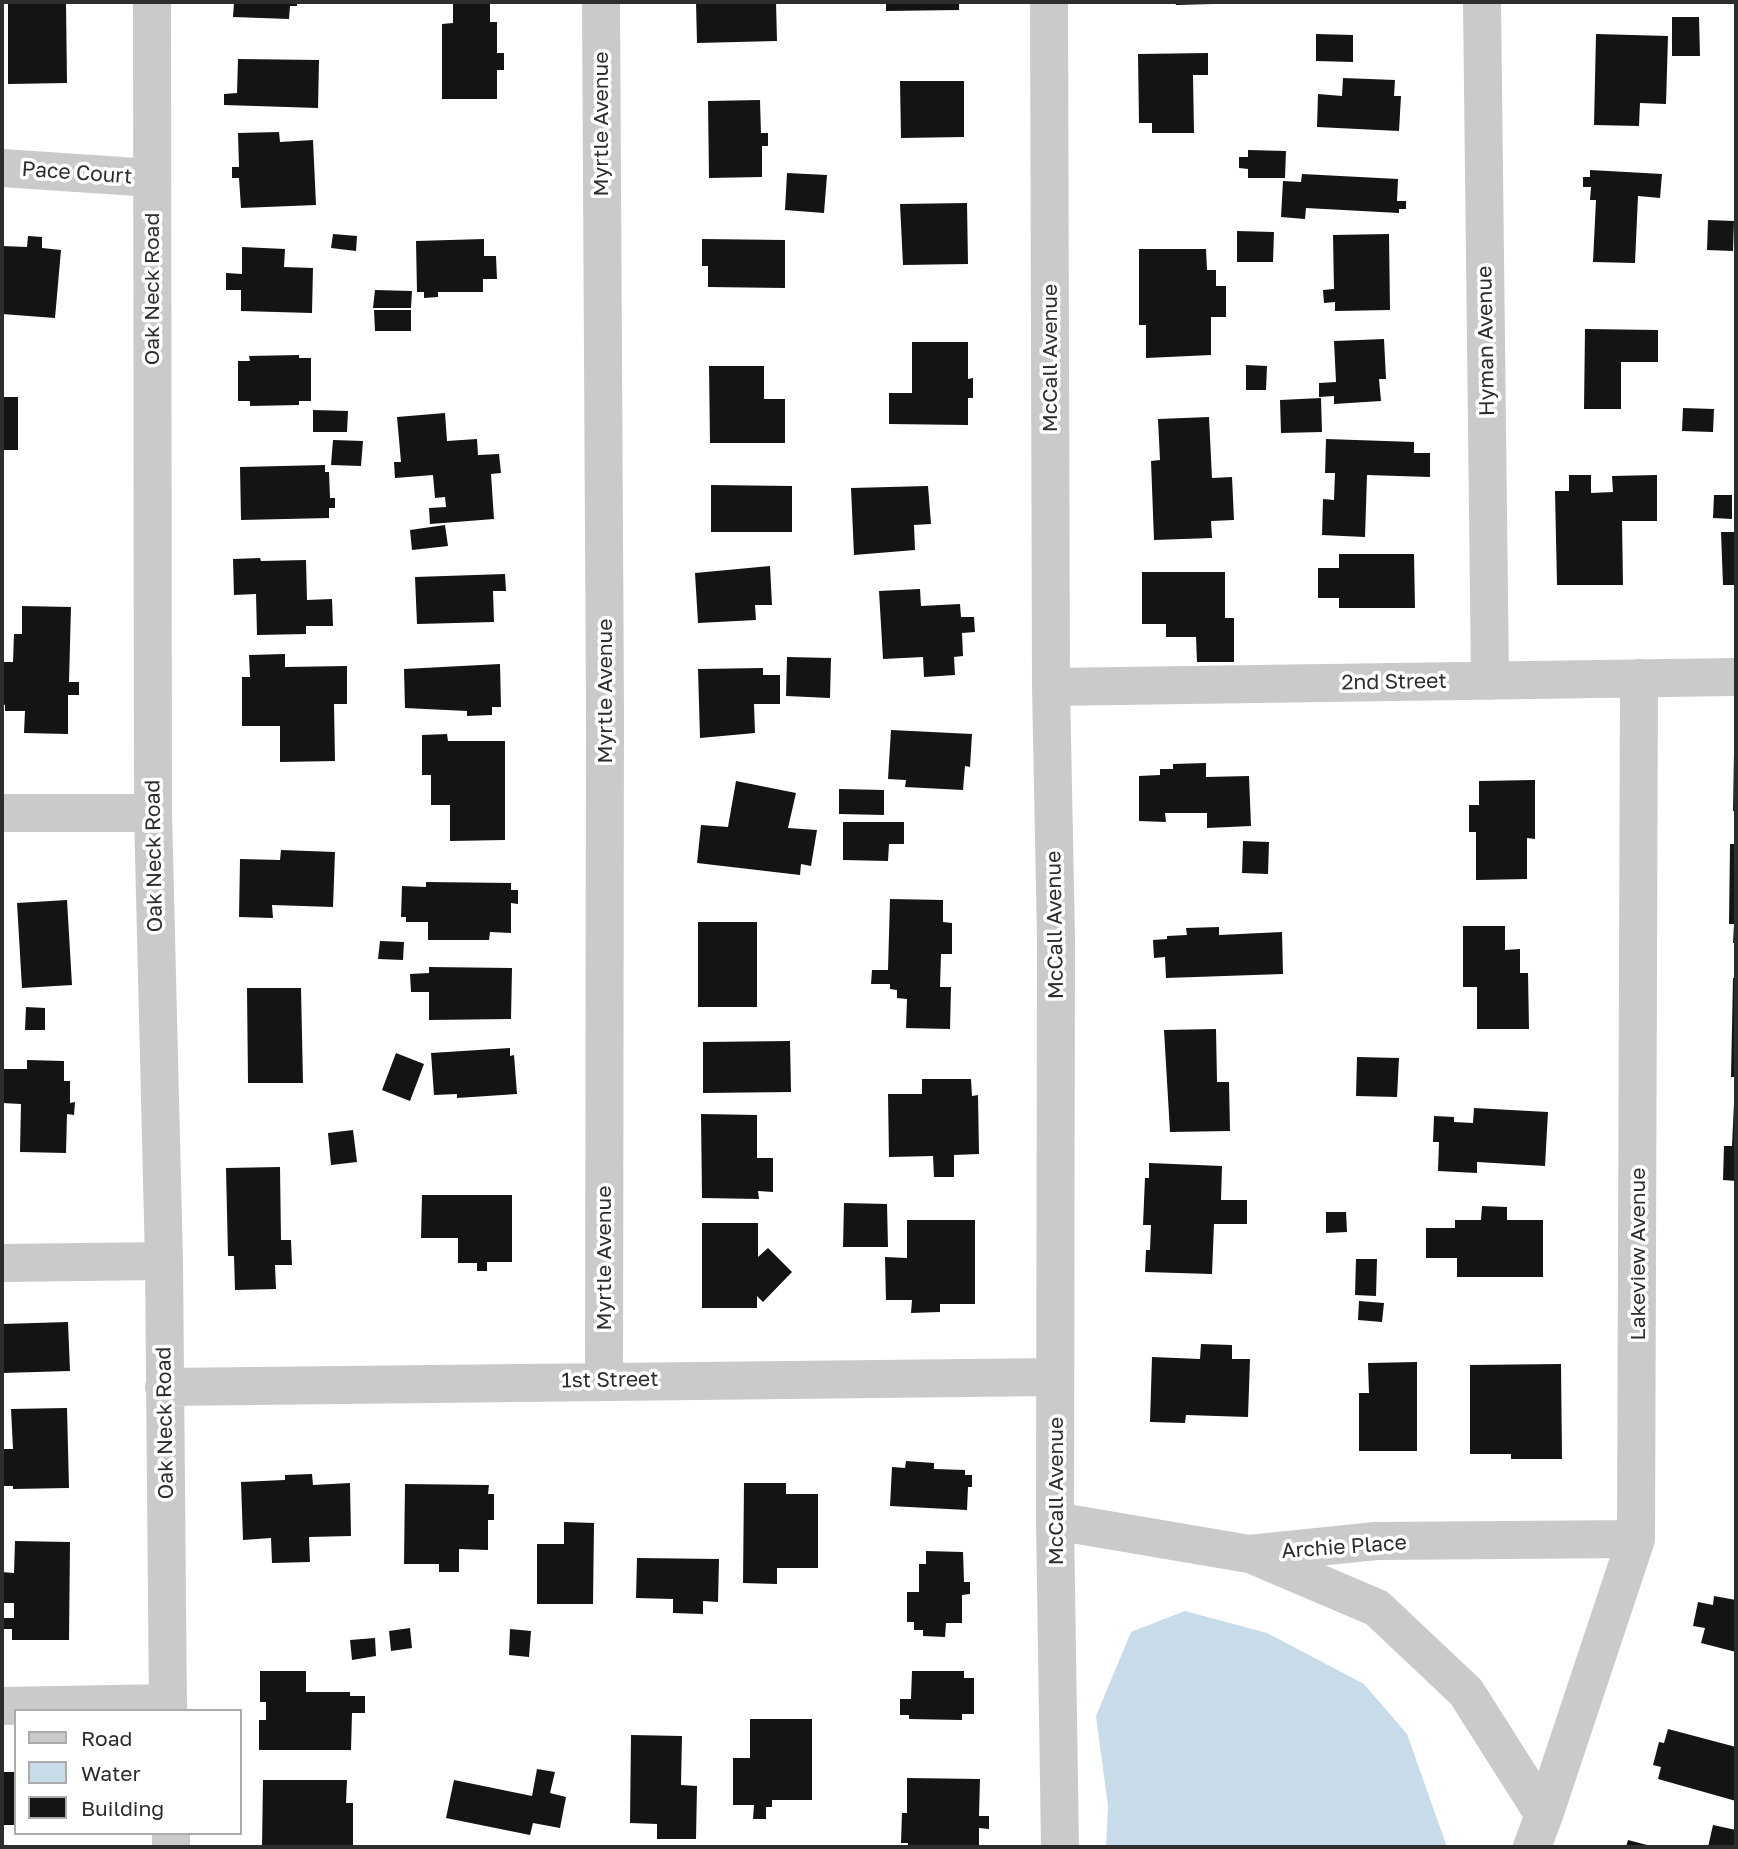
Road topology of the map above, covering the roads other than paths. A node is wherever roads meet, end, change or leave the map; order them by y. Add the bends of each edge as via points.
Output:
1 (152, 2) edge
2 (601, 2) edge
3 (1049, 2) edge
4 (1482, 2) edge
5 (2, 168) edge
6 (152, 178) junction
7 (1736, 677) edge
8 (1639, 678) junction
9 (1490, 681) junction
10 (1052, 687) junction
11 (2, 813) edge
12 (153, 813) junction
13 (163, 1261) junction
14 (2, 1263) edge
15 (1055, 1377) junction
16 (604, 1380) junction
17 (164, 1387) junction
18 (1055, 1521) junction
19 (1636, 1539) junction
20 (1250, 1554) junction
21 (2, 1706) edge
22 (168, 1707) edge
23 (1538, 1831) edge
24 (1060, 1847) edge

1 - 6 street, Oak Neck Road
2 - 16 street, Myrtle Avenue
3 - 10 street, McCall Avenue
4 - 9 street, Hyman Avenue
5 - 6 street, Pace Court
6 - 12 street, Oak Neck Road
7 - 8 street, 2nd Street
8 - 9 street, 2nd Street
8 - 19 street, Lakeview Avenue
9 - 10 street, 2nd Street
10 - 15 street, McCall Avenue
11 - 12 street
12 - 13 street, Oak Neck Road
13 - 14 street
13 - 17 street, Oak Neck Road
15 - 16 street, 1st Street
15 - 18 street, McCall Avenue
16 - 17 street, 1st Street
17 - 22 street, Oak Neck Road
18 - 20 street, Archie Place
18 - 24 street, McCall Avenue
19 - 20 street, Archie Place via 1376,1542
19 - 23 street, Lakeview Avenue
20 - 23 street, Lakeview Avenue via 1377,1608 1466,1692
21 - 22 street

